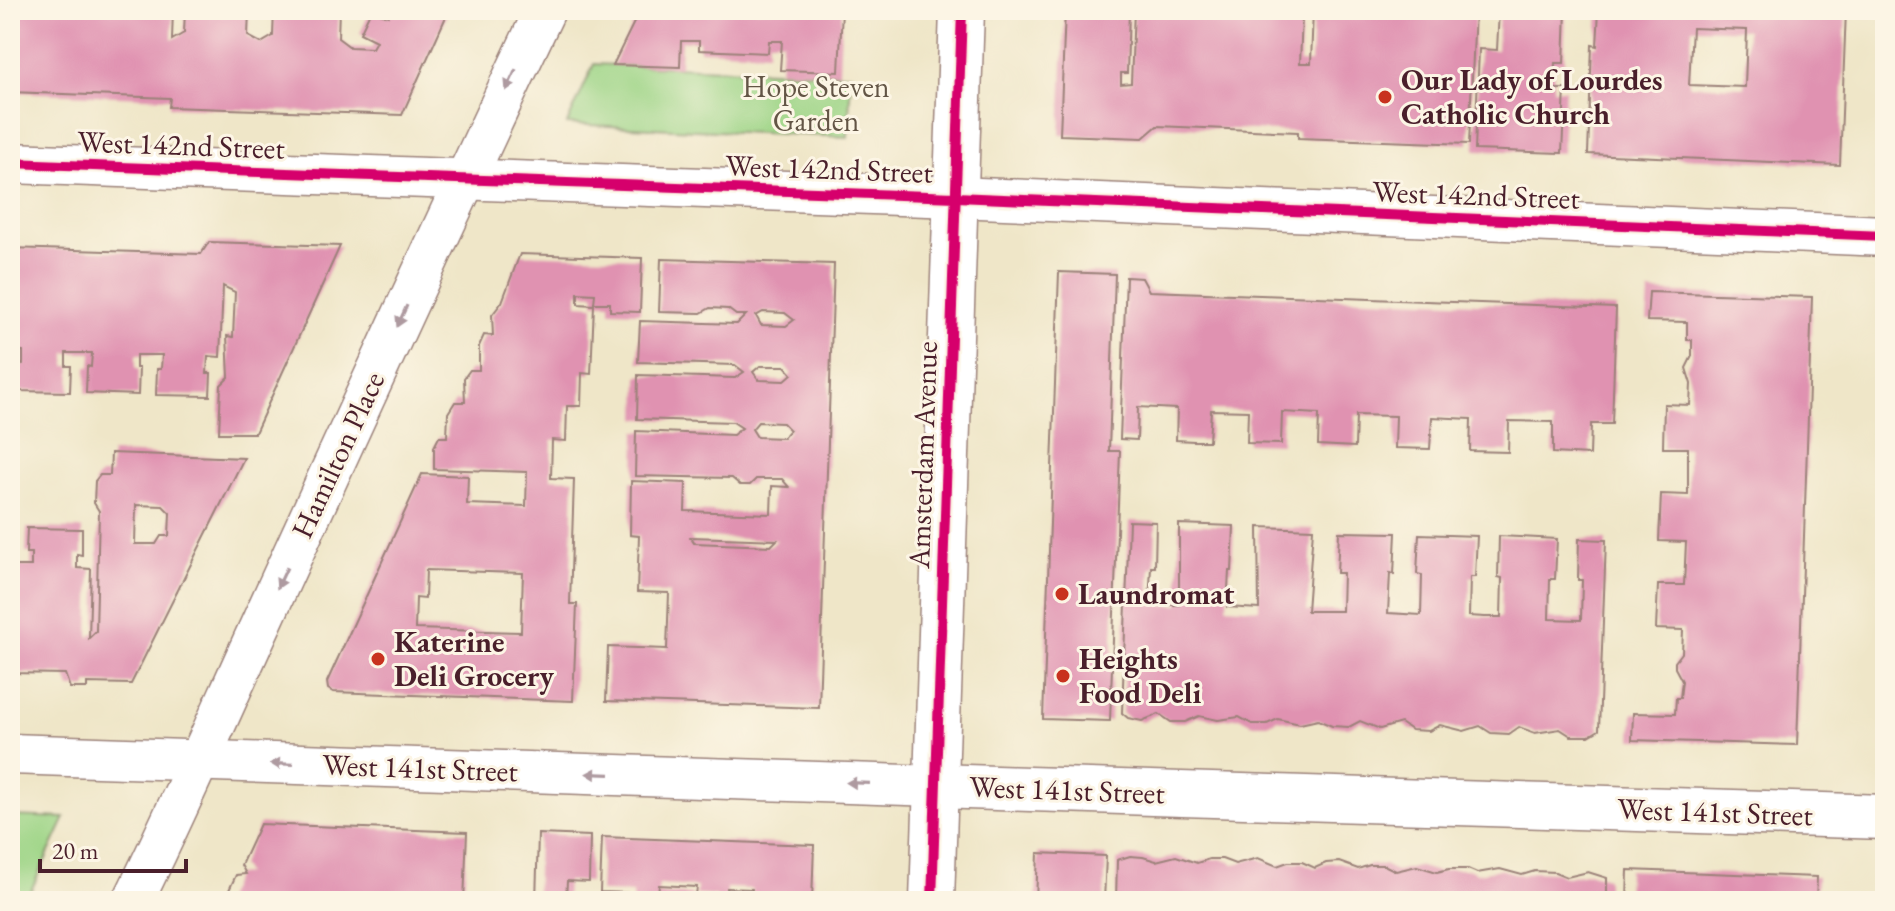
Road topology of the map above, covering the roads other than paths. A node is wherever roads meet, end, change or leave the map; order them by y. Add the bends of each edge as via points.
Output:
1 (545, 10) edge
2 (962, 10) edge
3 (10, 163) edge
4 (464, 179) junction
5 (956, 197) junction
6 (1885, 236) edge
7 (10, 754) edge
8 (201, 760) junction
9 (936, 786) junction
10 (1885, 817) edge
11 (133, 901) edge
12 (932, 901) edge

1 -> 4 street, Hamilton Place
2 - 5 street, Amsterdam Avenue
3 - 4 street, West 142nd Street
4 - 5 street, West 142nd Street
4 -> 8 street, Hamilton Place
5 - 6 street, West 142nd Street
5 - 9 street, Amsterdam Avenue
7 - 8 street, West 141st Street
9 -> 8 street, West 141st Street
8 - 11 street, Hamilton Place
9 - 10 street, West 141st Street
9 - 12 street, Amsterdam Avenue

